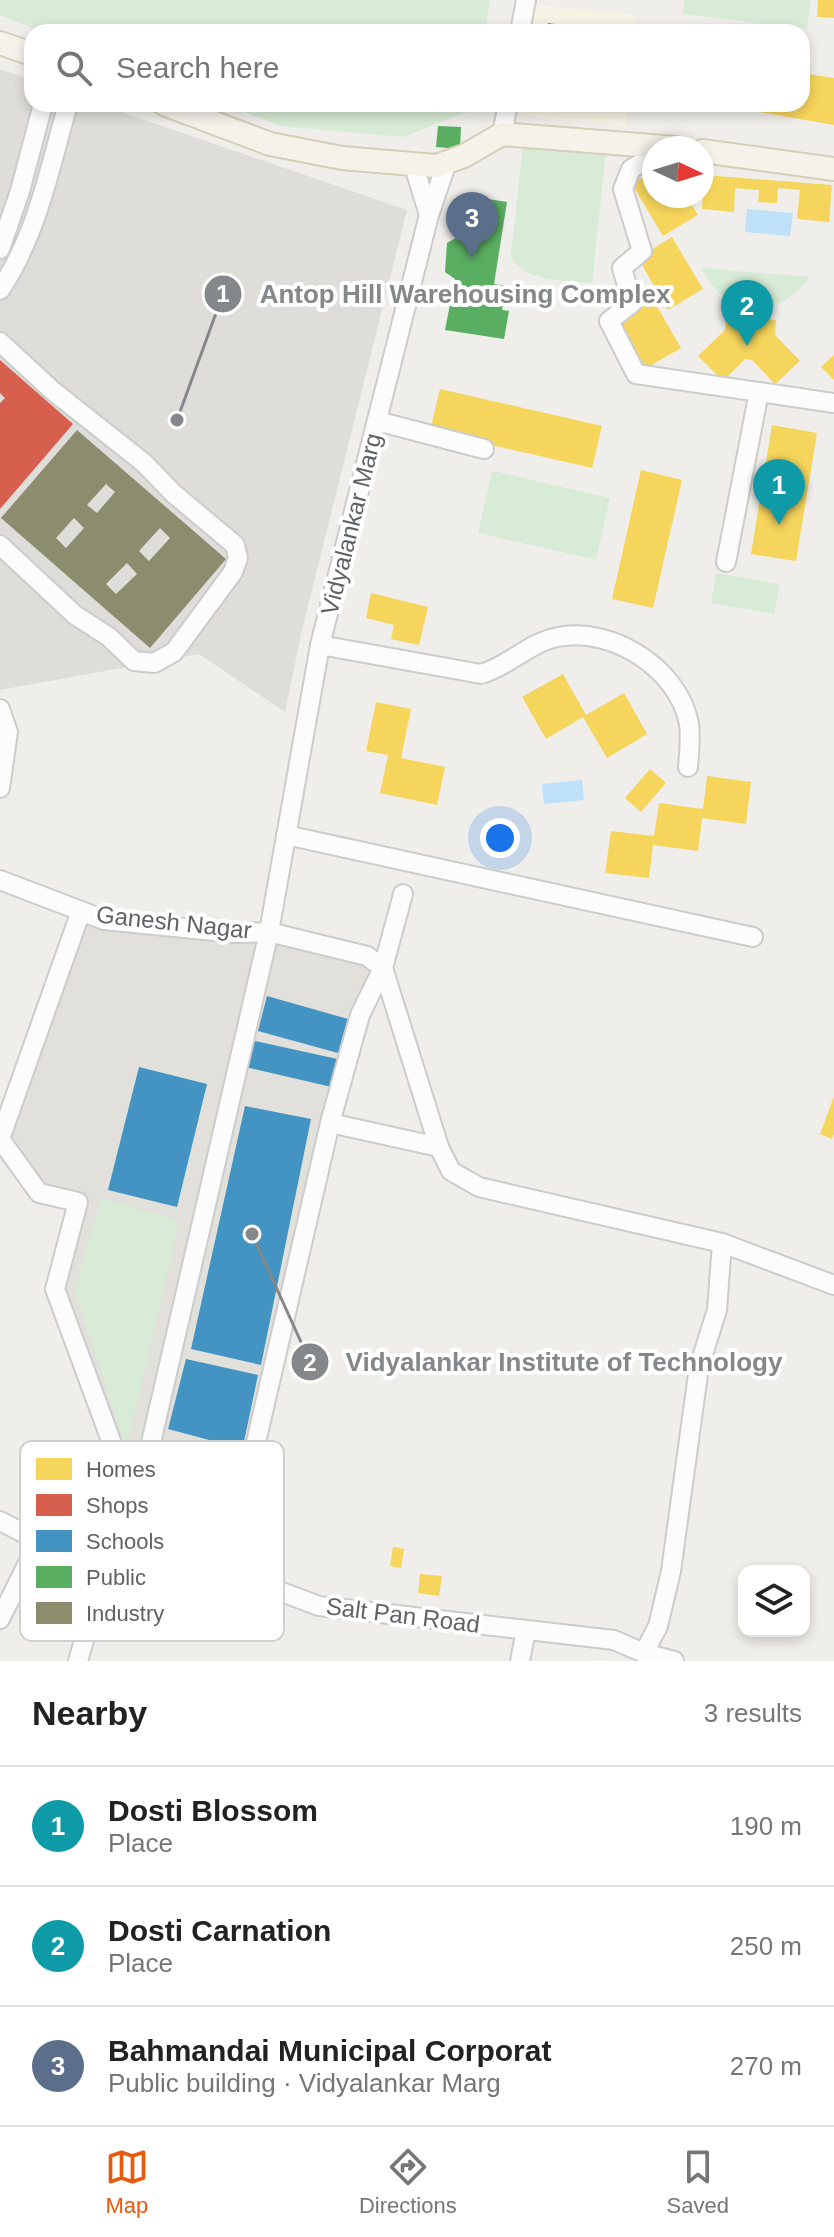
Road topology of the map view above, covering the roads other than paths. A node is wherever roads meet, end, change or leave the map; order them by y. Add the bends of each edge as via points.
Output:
1 (526, 0) edge
2 (522, 24) edge
3 (0, 43) edge
4 (24, 51) edge
5 (41, 112) edge
6 (66, 112) edge
7 (185, 112) edge
8 (506, 112) edge
9 (502, 134) junction
10 (642, 146) edge
11 (714, 153) edge
12 (447, 162) junction
13 (413, 163) junction
14 (642, 163) edge
15 (834, 169) edge
16 (429, 215) junction
17 (12, 217) junction
18 (33, 224) junction
19 (0, 249) edge
20 (0, 290) edge
21 (0, 342) edge
22 (759, 392) junction
23 (834, 403) edge
24 (377, 421) junction
25 (484, 449) dead end
26 (0, 545) edge
27 (726, 562) dead end
28 (320, 645) junction
29 (0, 709) edge
30 (688, 767) dead end
31 (0, 788) edge
32 (286, 835) junction
33 (0, 880) edge
34 (403, 894) dead end
35 (81, 911) junction
36 (269, 932) junction
37 (753, 937) dead end
38 (383, 968) junction
39 (330, 1123) junction
40 (0, 1139) edge
41 (439, 1147) junction
42 (722, 1243) junction
43 (834, 1285) edge
44 (111, 1441) edge
45 (151, 1441) edge
46 (256, 1441) edge
47 (0, 1521) edge
48 (20, 1531) edge
49 (20, 1579) edge
50 (284, 1591) edge
51 (0, 1619) edge
52 (526, 1630) junction
53 (84, 1641) edge
54 (644, 1653) junction
55 (78, 1661) edge
56 (520, 1661) edge
57 (674, 1661) edge

1 - 2 street
3 - 4 main road
5 - 17 street
6 - 18 street
7 - 13 main road via 270,144 342,158
8 - 9 street
9 - 10 main road
9 - 12 main road
11 - 15 main road
12 - 13 main road
12 - 16 street, Vidyalankar Marg
13 - 16 street
14 - 22 street via 631,169 623,189 642,251 622,268 632,303 609,321 636,374
16 - 24 street, Vidyalankar Marg
17 - 18 street
17 - 19 street
18 - 20 street
21 - 26 street via 209,521 235,545 238,558 174,652 154,663 134,661
22 - 23 street
22 - 27 street
24 - 25 street
24 - 28 street, Vidyalankar Marg
28 - 30 street via 481,674 555,637 608,641 663,673 689,725
28 - 32 street, Vidyalankar Marg
29 - 31 street via 8,732
32 - 36 street, Vidyalankar Marg
32 - 37 street
33 - 35 street
34 - 38 street
35 - 36 street, Ganesh Nagar via 104,920
35 - 40 street, Ganesh Nagar
36 - 38 street, Ganesh Nagar via 367,956
36 - 45 street, Vidyalankar Marg
38 - 39 street via 360,1015
38 - 41 street
39 - 41 street
39 - 46 street
40 - 44 street, Ganesh Nagar via 39,1193 78,1202 55,1289
41 - 42 street via 451,1171 479,1187
42 - 43 street
42 - 54 street via 717,1310 699,1367 671,1571 658,1626
47 - 48 street
49 - 51 street
50 - 52 street, Salt Pan Road via 319,1606
52 - 54 street, Salt Pan Road via 614,1640
52 - 56 street
53 - 55 street, Vidyalankar Marg
54 - 57 street, Salt Pan Road

